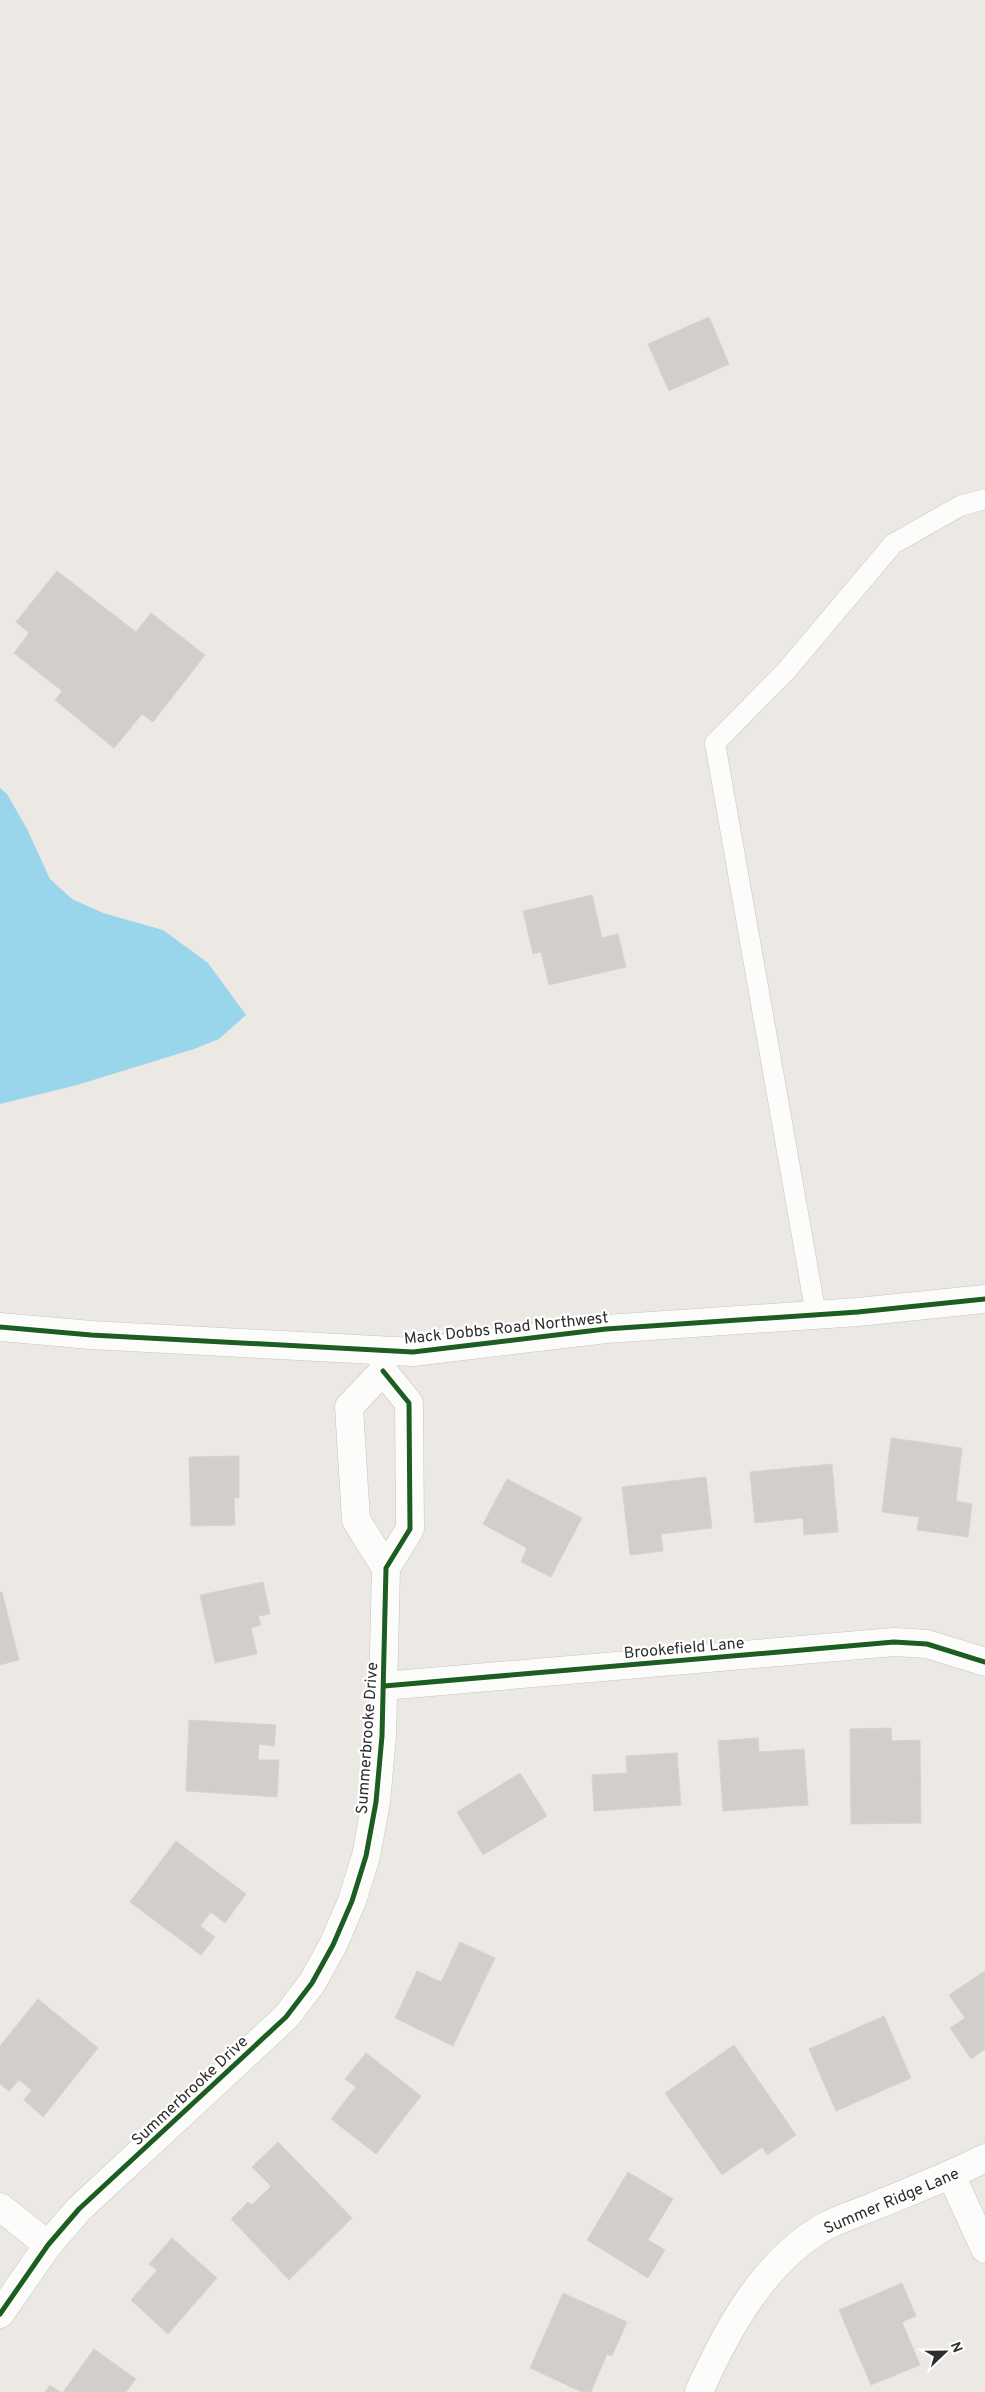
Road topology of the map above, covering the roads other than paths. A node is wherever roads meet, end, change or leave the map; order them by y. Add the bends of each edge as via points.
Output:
1 (985, 499) edge
2 (985, 1299) edge
3 (816, 1315) junction
4 (0, 1326) edge
5 (384, 1361) junction
6 (386, 1568) junction
7 (985, 1662) edge
8 (384, 1686) junction
9 (985, 2158) edge
10 (951, 2175) junction
11 (0, 2207) edge
12 (48, 2245) junction
13 (985, 2248) edge
14 (0, 2314) edge
15 (699, 2392) edge

1 - 3 lane via 960,506 893,544 786,671 715,743
2 - 3 street, Mack Dobbs Road Northwest
3 - 5 street, Mack Dobbs Road Northwest via 606,1329 413,1352
4 - 5 street, Mack Dobbs Road Northwest
5 - 6 street via 409,1404 410,1529
5 - 6 street via 349,1407 356,1520
6 - 8 street, Summerbrooke Drive
7 - 8 street, Brookefield Lane via 927,1644 894,1642
8 - 12 street, Summerbrooke Drive via 376,1802 366,1856 352,1902 312,1983 286,2017 79,2208
9 - 10 street, Summer Ridge Lane
10 - 13 street
10 - 15 street, Summer Ridge Lane via 824,2227 788,2254 747,2301
11 - 12 street
12 - 14 street, Summerbrooke Drive

